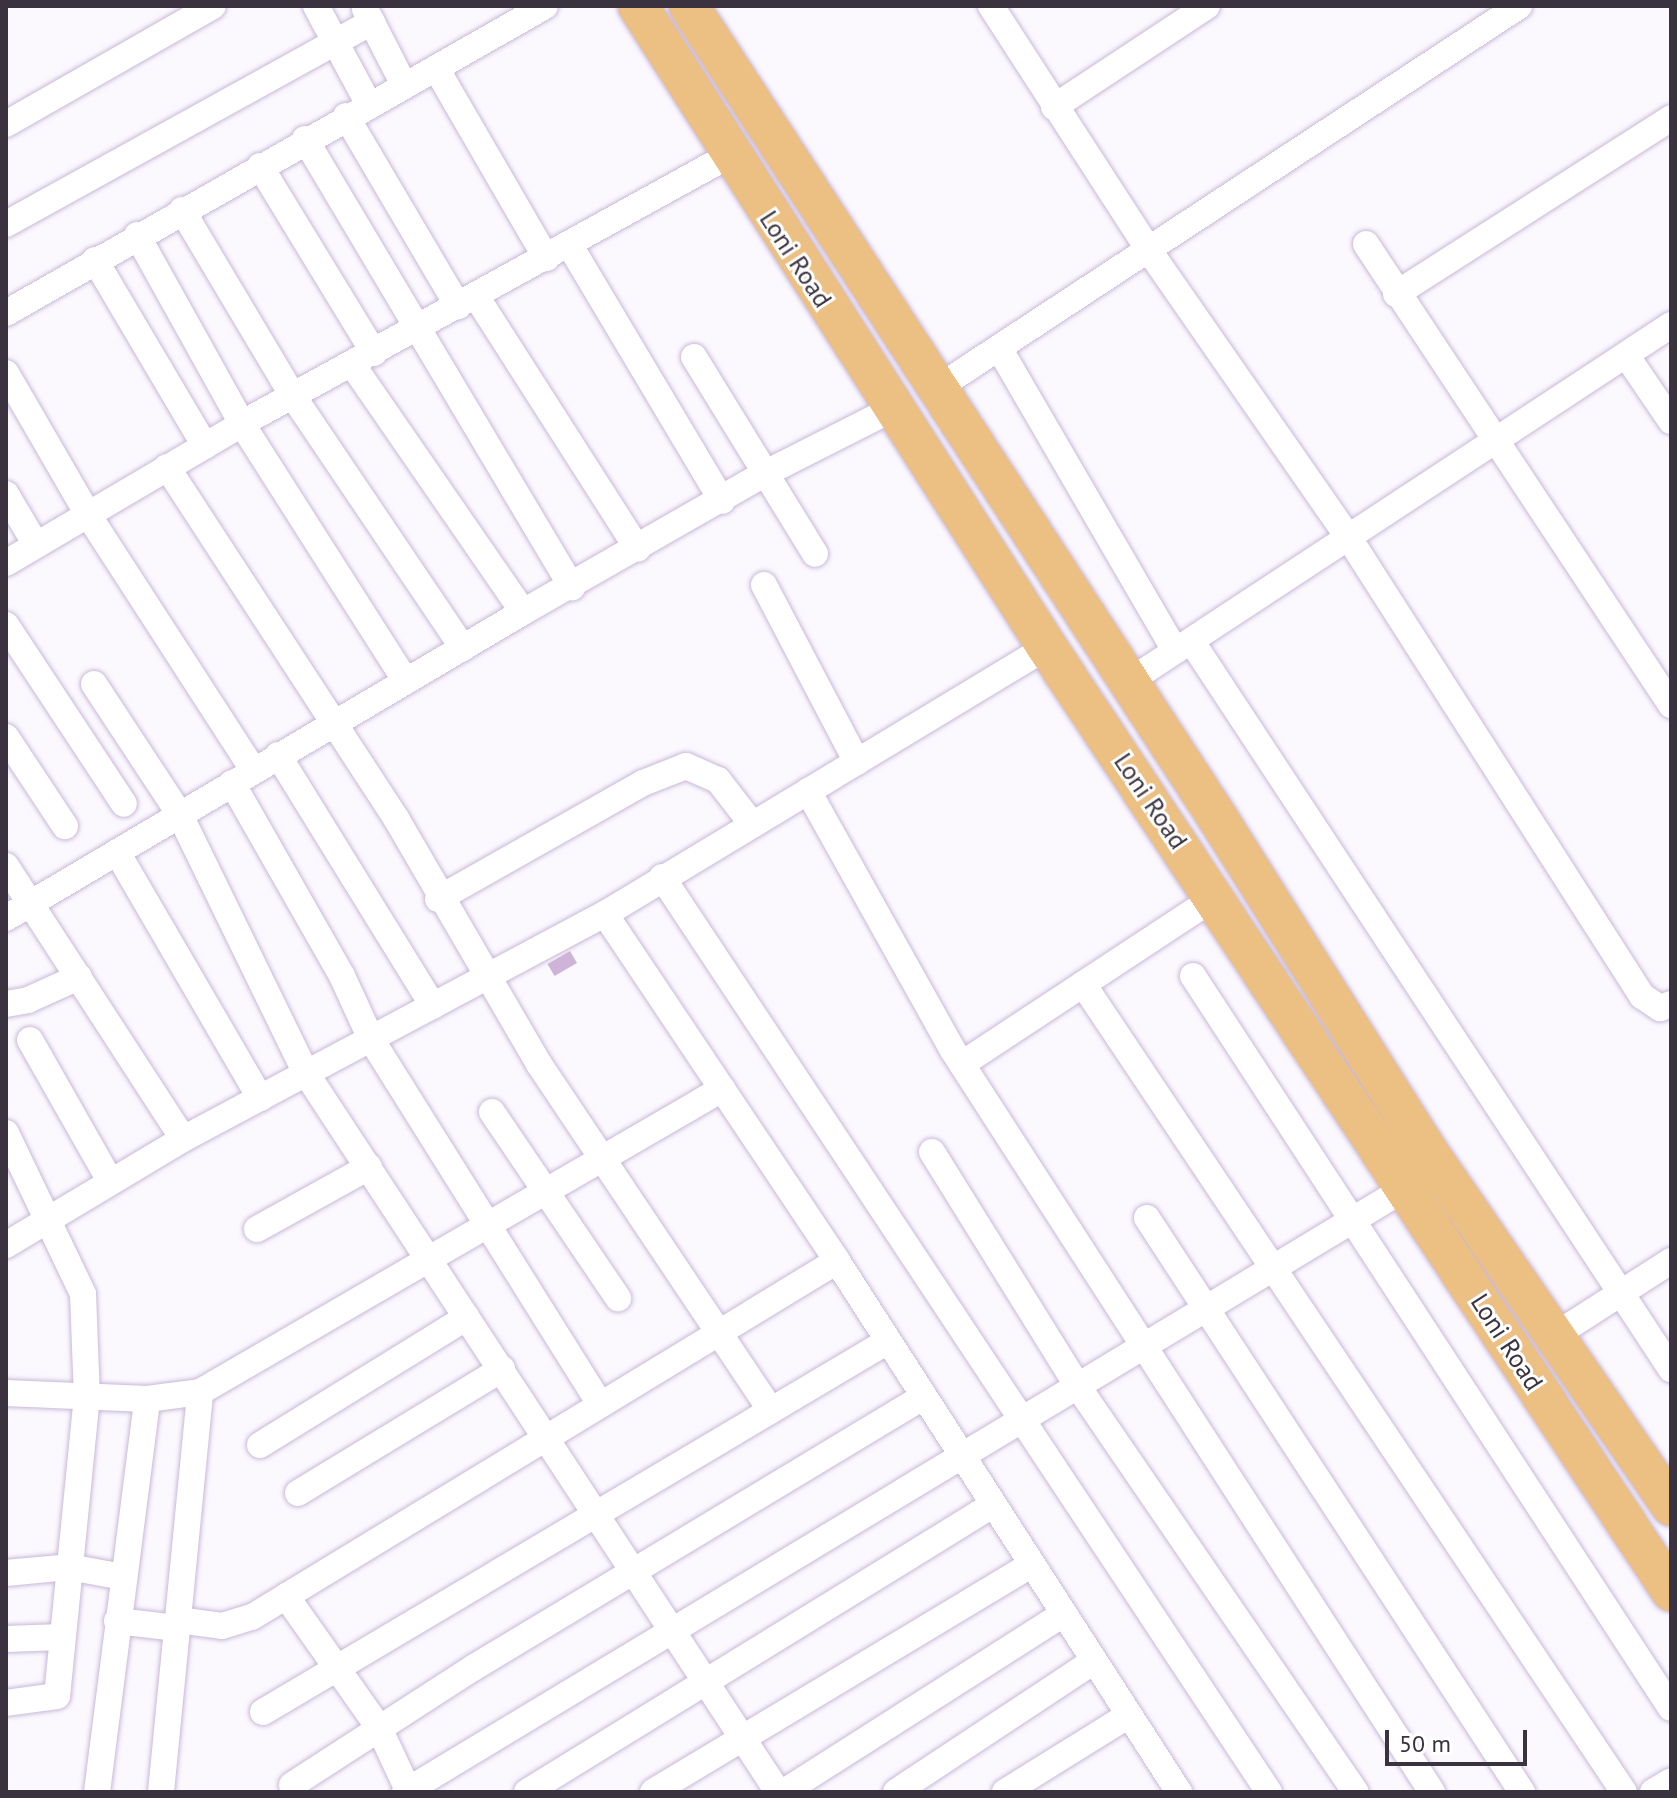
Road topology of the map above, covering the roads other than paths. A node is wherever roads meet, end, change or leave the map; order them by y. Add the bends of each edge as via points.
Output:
1 (213, 6) edge
2 (316, 6) edge
3 (545, 6) edge
4 (638, 6) edge
5 (689, 6) edge
6 (991, 6) edge
7 (1207, 6) edge
8 (1519, 6) edge
9 (368, 14) edge
10 (335, 42) junction
11 (436, 68) junction
12 (404, 85) junction
13 (1054, 107) junction
14 (357, 109) junction
15 (1671, 118) edge
16 (6, 124) edge
17 (305, 139) junction
18 (730, 155) junction
19 (260, 166) junction
20 (182, 210) junction
21 (6, 224) edge
22 (137, 235) junction
23 (569, 244) junction
24 (1366, 244) dead end
25 (1148, 249) junction
26 (546, 258) junction
27 (95, 260) junction
28 (1396, 294) junction
29 (467, 301) junction
30 (6, 313) edge
31 (1671, 325) edge
32 (415, 329) junction
33 (999, 348) junction
34 (1626, 355) junction
35 (694, 357) dead end
36 (363, 358) junction
37 (6, 373) edge
38 (939, 387) junction
39 (293, 396) junction
40 (892, 409) junction
41 (1671, 421) edge
42 (242, 424) junction
43 (1495, 439) junction
44 (205, 446) junction
45 (167, 467) junction
46 (766, 473) junction
47 (6, 494) edge
48 (722, 501) junction
49 (87, 513) junction
50 (1349, 538) junction
51 (36, 545) junction
52 (638, 549) junction
53 (815, 554) dead end
54 (6, 563) edge
55 (764, 585) dead end
56 (572, 587) junction
57 (523, 612) junction
58 (6, 625) edge
59 (1183, 646) junction
60 (1047, 647) junction
61 (463, 648) junction
62 (406, 681) junction
63 (1128, 682) junction
64 (94, 684) dead end
65 (1671, 705) edge
66 (333, 723) junction
67 (6, 737) edge
68 (278, 755) junction
69 (857, 762) junction
70 (242, 776) junction
71 (808, 791) junction
72 (124, 804) dead end
73 (180, 815) junction
74 (752, 824) junction
75 (65, 826) dead end
76 (117, 852) junction
77 (6, 866) edge
78 (662, 877) junction
79 (1215, 897) junction
80 (438, 899) junction
81 (30, 903) junction
82 (605, 914) junction
83 (6, 918) edge
84 (1193, 976) dead end
85 (79, 977) junction
86 (488, 977) junction
87 (1083, 984) junction
88 (6, 1004) edge
89 (1671, 1004) edge
90 (433, 1006) junction
91 (371, 1039) junction
92 (30, 1040) dead end
93 (962, 1064) junction
94 (306, 1073) junction
95 (722, 1089) junction
96 (260, 1098) junction
97 (492, 1112) dead end
98 (6, 1133) edge
99 (183, 1139) junction
100 (932, 1152) dead end
101 (602, 1160) junction
102 (369, 1167) junction
103 (110, 1181) junction
104 (1406, 1188) junction
105 (547, 1192) junction
106 (1147, 1218) dead end
107 (49, 1219) junction
108 (1356, 1220) junction
109 (487, 1227) junction
110 (257, 1229) dead end
111 (6, 1245) edge
112 (431, 1260) junction
113 (837, 1261) junction
114 (1671, 1261) edge
115 (1274, 1267) junction
116 (1621, 1293) junction
117 (618, 1298) dead end
118 (1203, 1311) junction
119 (467, 1317) junction
120 (720, 1331) junction
121 (1554, 1336) junction
122 (888, 1341) junction
123 (1142, 1350) junction
124 (502, 1369) junction
125 (1671, 1369) edge
126 (1079, 1388) junction
127 (200, 1392) junction
128 (6, 1393) edge
129 (87, 1396) junction
130 (923, 1397) junction
131 (147, 1399) junction
132 (599, 1402) junction
133 (771, 1410) junction
134 (1022, 1423) junction
135 (544, 1435) junction
136 (260, 1445) dead end
137 (962, 1458) junction
138 (298, 1493) dead end
139 (991, 1506) junction
140 (1671, 1506) edge
141 (596, 1513) junction
142 (1031, 1565) junction
143 (69, 1567) junction
144 (6, 1573) edge
145 (635, 1574) junction
146 (123, 1577) junction
147 (1671, 1591) edge
148 (286, 1596) junction
149 (1063, 1614) junction
150 (117, 1621) junction
151 (177, 1624) junction
152 (674, 1628) junction
153 (62, 1637) junction
154 (6, 1639) edge
155 (1094, 1661) junction
156 (336, 1669) junction
157 (706, 1682) junction
158 (6, 1703) edge
159 (1671, 1708) edge
160 (263, 1712) dead end
161 (1129, 1715) junction
162 (379, 1728) junction
163 (743, 1738) junction
164 (1671, 1781) edge
165 (292, 1785) dead end
166 (1169, 1789) edge
167 (407, 1791) edge
168 (97, 1792) edge
169 (161, 1792) edge
170 (527, 1792) edge
171 (653, 1792) edge
172 (781, 1792) edge
173 (896, 1792) edge
174 (1005, 1792) edge
175 (1269, 1792) edge
176 (1356, 1792) edge
177 (1432, 1792) edge
178 (1522, 1792) edge
179 (1624, 1792) edge
180 (1653, 1792) edge

1 - 16 street
2 - 10 street
3 - 11 street
4 - 18 highway, Loni Road
5 - 38 highway, Loni Road
6 - 13 street
7 - 13 street
8 - 25 street
9 - 10 street
9 - 12 street
10 - 14 street
10 - 21 street
11 - 12 street
11 - 26 street
12 - 14 street
13 - 25 street
14 - 17 street
14 - 29 street
15 - 28 street
17 - 19 street
17 - 32 street
18 - 23 street
18 - 40 highway, Loni Road
19 - 20 street
19 - 36 street
20 - 22 street
20 - 39 street
22 - 27 street
22 - 42 street
23 - 26 street
23 - 48 street
24 - 28 street
25 - 33 street
25 - 50 street
26 - 29 street
27 - 30 street
27 - 44 street
28 - 43 street
29 - 32 street
29 - 52 street
31 - 34 street
32 - 36 street
32 - 56 street
33 - 38 street
33 - 59 street
34 - 41 street
34 - 43 street
35 - 46 street
36 - 39 street
36 - 57 street
37 - 49 street
38 - 63 highway, Loni Road
39 - 42 street
39 - 61 street
40 - 46 street
40 - 60 highway, Loni Road
42 - 44 street
42 - 62 street
43 - 50 street
43 - 65 street
44 - 45 street
45 - 49 street
45 - 66 street
46 - 48 street
46 - 53 street
47 - 51 street
48 - 52 street
49 - 51 street
49 - 70 street
50 - 59 street
50 - 89 street via 1642,996 1660,1008
51 - 54 street
52 - 56 street
55 - 69 street
56 - 57 street
57 - 61 street
58 - 72 street
59 - 63 street
59 - 116 street
60 - 69 street
60 - 79 highway, Loni Road
61 - 62 street
62 - 66 street
63 - 121 highway, Loni Road via 1426,1149
64 - 73 street
66 - 68 street
66 - 80 street via 397,820
67 - 75 street
68 - 70 street
68 - 90 street
69 - 71 street
70 - 73 street
70 - 91 street
71 - 74 street
71 - 93 street
73 - 76 street
73 - 94 street
74 - 78 street
74 - 80 street via 718,780 686,766 643,783
76 - 81 street
76 - 96 street
77 - 81 street
78 - 82 street
78 - 134 street
79 - 87 street
79 - 104 highway, Loni Road
80 - 86 street
81 - 83 street
81 - 85 street
82 - 86 street
82 - 95 street
84 - 108 street
85 - 88 street
85 - 99 street
86 - 90 street
86 - 101 street
87 - 93 street
87 - 115 street
90 - 91 street
91 - 94 street
91 - 109 street
92 - 103 street
93 - 123 street
94 - 96 street
94 - 102 street
95 - 101 street
95 - 113 street
96 - 99 street
97 - 105 street
98 - 107 street
99 - 103 street
100 - 126 street
101 - 105 street
101 - 120 street
102 - 110 street
102 - 112 street
103 - 107 street
104 - 108 street
104 - 147 highway, Loni Road
105 - 109 street
105 - 117 street
106 - 118 street
107 - 111 street
107 - 129 street via 83,1294
108 - 115 street
108 - 159 street
109 - 112 street
109 - 132 street
112 - 119 street
112 - 127 street
113 - 120 street
113 - 122 street
114 - 116 street
115 - 118 street
115 - 179 street
116 - 121 street
116 - 125 street
118 - 123 street
118 - 178 street
119 - 124 street
119 - 136 street
120 - 132 street
120 - 133 street
121 - 140 highway, Loni Road
122 - 130 street
122 - 133 street
123 - 126 street
123 - 177 street
124 - 135 street
124 - 138 street
126 - 134 street
126 - 176 street
127 - 131 street
127 - 151 street
128 - 129 street
129 - 131 street
129 - 143 street
130 - 137 street
130 - 145 street
131 - 146 street
132 - 135 street
133 - 141 street
134 - 137 street
134 - 175 street
135 - 141 street
135 - 148 street
137 - 139 street
137 - 152 street
139 - 142 street
139 - 157 street
141 - 145 street
141 - 156 street
142 - 149 street
142 - 163 street
143 - 144 street
143 - 146 street
143 - 153 street
145 - 152 street
145 - 162 street
146 - 150 street
148 - 151 street via 237,1624
148 - 156 street
149 - 155 street
149 - 172 street
150 - 151 street
150 - 168 street
151 - 169 street
152 - 157 street
152 - 167 street
153 - 154 street
153 - 158 street via 57,1696
155 - 161 street
155 - 173 street
156 - 160 street
156 - 162 street
157 - 163 street
157 - 170 street
161 - 166 street
161 - 174 street
162 - 165 street
162 - 167 street
163 - 171 street
163 - 172 street
164 - 180 street

